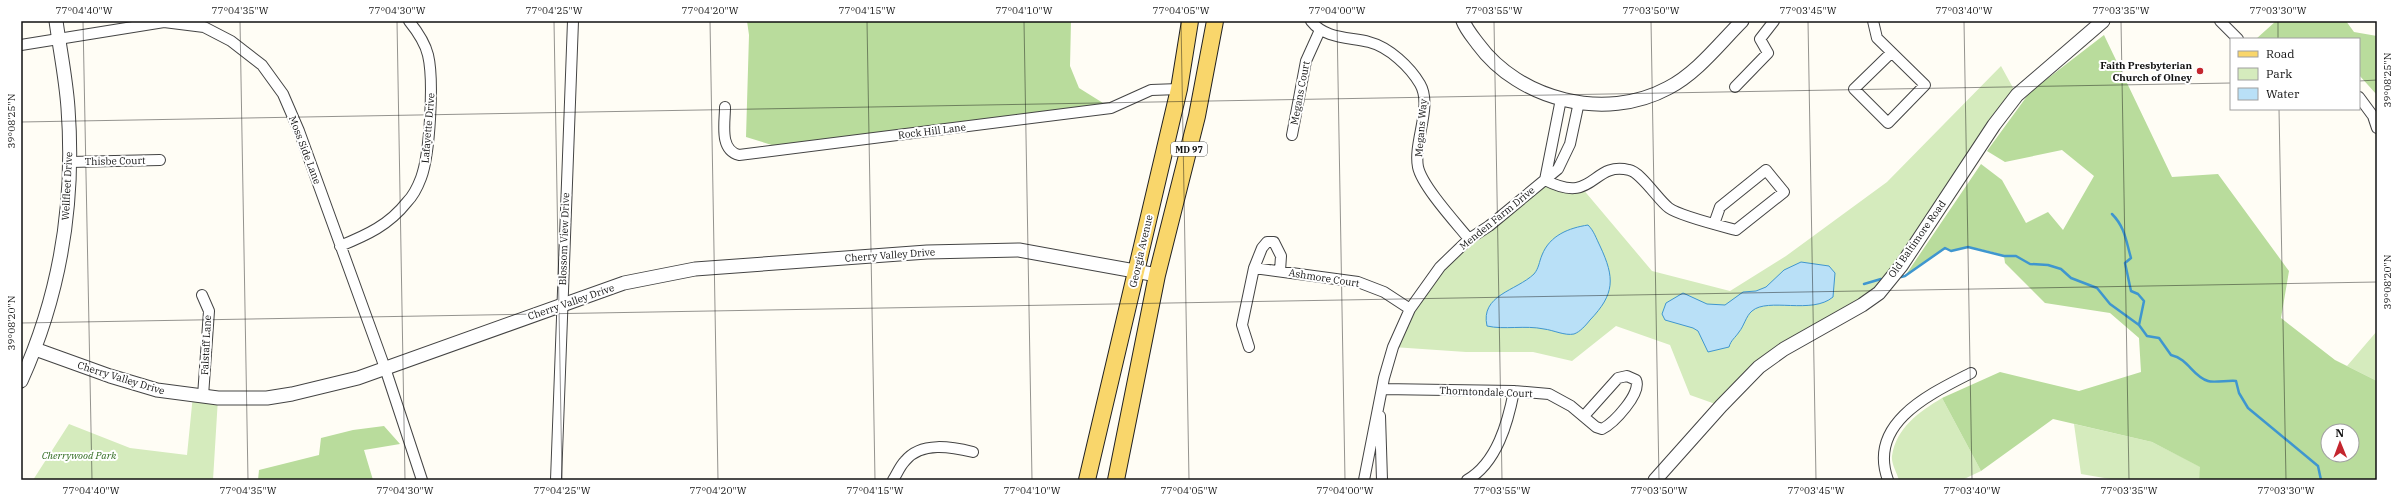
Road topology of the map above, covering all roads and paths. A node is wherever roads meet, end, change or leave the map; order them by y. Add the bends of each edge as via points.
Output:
1 (56, 21) edge
2 (409, 21) edge
3 (573, 21) edge
4 (1190, 21) edge
5 (1215, 21) edge
6 (1311, 21) edge
7 (1463, 21) edge
8 (1742, 21) edge
9 (1774, 21) edge
10 (1873, 21) edge
11 (2103, 21) edge
12 (2220, 21) edge
13 (1320, 30) junction
14 (58, 38) junction
15 (2237, 38) edge
16 (21, 45) edge
17 (1890, 53) junction
18 (1735, 87) dead end
19 (1179, 89) junction
20 (2360, 98) edge
21 (1560, 99) junction
22 (1579, 102) junction
23 (725, 107) dead end
24 (2377, 128) edge
25 (1292, 135) dead end
26 (160, 160) dead end
27 (70, 162) junction
28 (1545, 180) junction
29 (1714, 224) junction
30 (1469, 239) junction
31 (340, 246) junction
32 (1254, 268) junction
33 (1137, 271) junction
34 (1280, 271) junction
35 (1157, 275) junction
36 (202, 294) dead end
37 (562, 304) junction
38 (1410, 308) junction
39 (1249, 347) dead end
40 (36, 349) junction
41 (385, 368) junction
42 (1971, 373) dead end
43 (21, 381) edge
44 (1382, 389) junction
45 (1514, 391) junction
46 (203, 396) junction
47 (1379, 407) junction
48 (1584, 416) junction
49 (973, 452) dead end
50 (422, 480) edge
51 (556, 480) edge
52 (893, 480) edge
53 (1087, 480) edge
54 (1116, 480) edge
55 (1364, 480) edge
56 (1382, 480) edge
57 (1467, 480) edge
58 (1655, 480) edge
59 (1888, 480) edge

1 - 14 street, Wellfleet Drive
2 - 31 street, Lafayette Drive via 419,33 428,54 431,86 426,162 421,179 408,201 388,222 374,232
3 - 37 street, Blossom View Drive
4 - 19 main road, Georgia Avenue / MD 97
5 - 35 main road, MD 97 via 1197,116
6 - 13 street, Megans Way
7 - 21 street via 1488,58 1501,70 1528,87
8 - 22 street via 1682,80 1668,88 1653,95 1621,102
9 - 18 street via 1760,39 1768,53
10 - 17 street via 1877,38
11 - 58 street, Old Baltimore Road via 2017,95 1994,125 1901,266 1879,292 1862,305 1784,349 1759,367
12 - 15 street
13 - 25 street, Megans Court via 1306,61
13 - 30 street, Megans Way via 1384,48 1395,56 1420,84 1425,99 1417,154 1418,169
14 - 16 street, Moss Side Lane
14 - 27 street, Wellfleet Drive via 68,108
14 - 31 street, Moss Side Lane via 164,22 204,27 231,41 262,65 283,94
17 - 17 street via 1854,89 1888,123 1925,86
19 - 23 street, Rock Hill Lane via 1151,90 1111,108 739,155 731,153 726,147
19 - 33 main road, Georgia Avenue / MD 97
20 - 24 street via 2373,116
21 - 22 street
21 - 28 street, Menden Farm Drive
22 - 28 street, Menden Farm Drive via 1564,158 1558,169
26 - 27 street, Thisbe Court
27 - 40 street, Wellfleet Drive via 68,206 60,257
28 - 29 street via 1560,187 1582,188 1604,173 1618,168 1632,170 1670,208
28 - 30 street, Menden Farm Drive
29 - 29 street via 1736,230 1784,192 1766,170 1720,207
30 - 38 street, Menden Farm Drive via 1440,267
31 - 41 street, Moss Side Lane
32 - 34 street, Ashmore Court
32 - 34 street, Ashmore Court via 1262,248 1268,242 1274,242 1281,256
32 - 39 street, Ashmore Court via 1242,325
33 - 35 street, Cherry Valley Drive
33 - 37 street, Cherry Valley Drive via 1019,250 927,252 695,269 624,283
33 - 53 main road, Georgia Avenue / MD 97
34 - 38 street, Ashmore Court via 1358,282 1384,292
35 - 54 main road, MD 97
36 - 46 street, Falstaff Lane via 209,310
37 - 41 street, Cherry Valley Drive
37 - 51 street, Blossom View Drive
38 - 44 street, Menden Farm Drive via 1393,347
40 - 43 street
40 - 46 street, Cherry Valley Drive via 132,383 157,390
41 - 46 street, Cherry Valley Drive via 358,378 292,394 242,398
41 - 50 street, Moss Side Lane
42 - 59 street via 1908,409 1898,420 1883,454
44 - 45 street, Thorntondale Court
44 - 47 street, Menden Farm Drive
45 - 48 street, Thorntondale Court via 1549,394
45 - 57 street via 1504,433 1487,461
47 - 55 street, Menden Farm Drive
47 - 56 street, Menden Farm Drive
48 - 48 street, Thorntondale Court via 1598,428 1606,427 1635,395 1638,388 1636,380 1627,376 1618,378
49 - 52 street via 953,447 920,450 905,460

